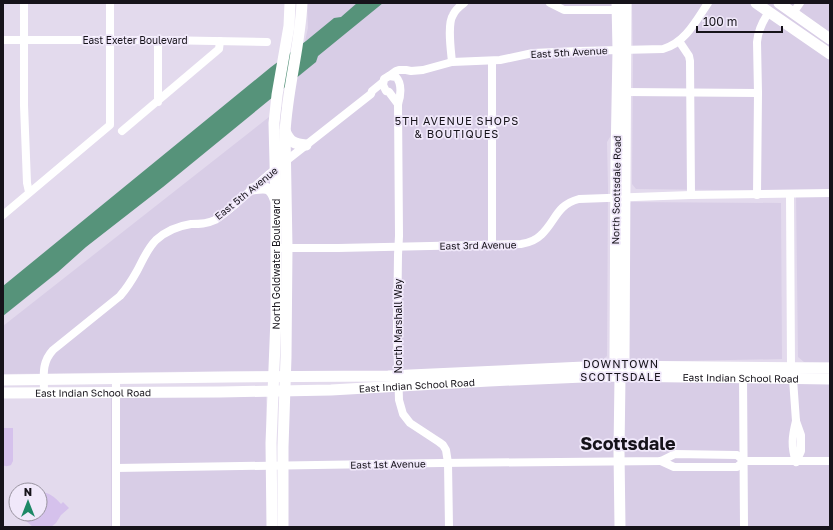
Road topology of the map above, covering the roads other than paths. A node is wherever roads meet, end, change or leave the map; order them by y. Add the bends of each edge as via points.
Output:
1 (24, 3) edge
2 (110, 3) edge
3 (290, 3) edge
4 (302, 3) edge
5 (464, 3) edge
6 (550, 3) edge
7 (626, 3) edge
8 (708, 3) edge
9 (756, 3) edge
10 (779, 3) edge
11 (800, 3) edge
12 (617, 7) edge
13 (769, 12) junction
14 (793, 13) junction
15 (830, 39) edge
16 (3, 40) edge
17 (24, 40) junction
18 (110, 40) junction
19 (158, 40) junction
20 (220, 40) junction
21 (679, 40) junction
22 (267, 42) dead end
23 (622, 50) junction
24 (830, 54) edge
25 (492, 61) junction
26 (452, 62) junction
27 (411, 71) junction
28 (389, 76) junction
29 (383, 82) junction
30 (399, 84) junction
31 (388, 91) junction
32 (626, 92) junction
33 (691, 92) junction
34 (758, 93) junction
35 (371, 94) junction
36 (158, 102) junction
37 (398, 104) junction
38 (285, 130) junction
39 (122, 132) dead end
40 (306, 145) junction
41 (286, 162) junction
42 (275, 170) junction
43 (252, 189) junction
44 (29, 192) junction
45 (830, 193) edge
46 (790, 194) junction
47 (690, 195) junction
48 (756, 195) junction
49 (620, 197) junction
50 (276, 201) junction
51 (3, 215) edge
52 (492, 245) junction
53 (398, 246) junction
54 (281, 248) junction
55 (744, 367) junction
56 (791, 367) junction
57 (830, 368) edge
58 (620, 370) junction
59 (274, 376) junction
60 (285, 377) junction
61 (116, 378) junction
62 (743, 378) junction
63 (44, 379) junction
64 (793, 379) junction
65 (830, 379) edge
66 (3, 380) edge
67 (398, 381) junction
68 (273, 391) junction
69 (285, 391) junction
70 (44, 392) junction
71 (116, 392) junction
72 (3, 393) edge
73 (619, 461) junction
74 (661, 461) junction
75 (830, 461) edge
76 (744, 462) junction
77 (796, 462) junction
78 (448, 463) junction
79 (271, 466) junction
80 (283, 466) junction
81 (116, 468) junction
82 (116, 527) edge
83 (272, 527) edge
84 (283, 527) edge
85 (449, 527) edge
86 (620, 527) edge
87 (744, 527) edge

1 - 17 street
2 - 18 street
3 - 42 main road, North Goldwater Boulevard via 289,26 274,123
4 - 38 main road, North Goldwater Boulevard
5 - 26 street via 452,15
6 - 12 street via 564,10
7 - 23 main road, North Scottsdale Road
8 - 21 street, East 5th Avenue
9 - 13 main road
10 - 14 main road
11 - 14 street
12 - 23 main road, North Scottsdale Road
13 - 24 main road
13 - 34 street via 758,34
14 - 15 main road
16 - 17 street, East Exeter Boulevard
17 - 18 street, East Exeter Boulevard
17 - 44 street via 24,105
18 - 19 street, East Exeter Boulevard
18 - 44 street via 110,125
19 - 20 street, East Exeter Boulevard
19 - 36 street
20 - 22 street, East Exeter Boulevard
20 - 36 street via 219,49
21 - 23 street, East 5th Avenue via 663,49
21 - 33 street via 689,56
23 - 25 street, East 5th Avenue via 533,53
23 - 32 main road, North Scottsdale Road
23 - 49 main road, North Scottsdale Road
25 - 26 street, East 5th Avenue
25 - 52 street
26 - 27 street, East 5th Avenue via 427,70
27 - 28 street, East 5th Avenue via 399,70
27 - 30 street
28 - 29 street
28 - 30 street via 396,77
29 - 31 street via 383,87
29 - 35 street, East 5th Avenue
30 - 31 street via 396,91
30 - 37 street, North Marshall Way
31 - 35 street, East 5th Avenue
31 - 37 street
32 - 33 street
32 - 49 main road, North Scottsdale Road
33 - 34 street
33 - 47 street
34 - 48 street
35 - 40 street, East 5th Avenue
36 - 39 street
37 - 53 street, North Marshall Way
38 - 40 main road via 293,143
38 - 41 main road, North Goldwater Boulevard
40 - 41 street, East 5th Avenue
41 - 42 street, East 5th Avenue
41 - 54 main road, North Goldwater Boulevard
42 - 43 street, East 5th Avenue
42 - 50 main road, North Goldwater Boulevard
43 - 50 main road via 264,187 271,190
43 - 63 street, East 5th Avenue via 214,220 170,230 155,241 120,296 48,355
44 - 51 street
45 - 46 street, East 3rd Avenue
46 - 48 street, East 3rd Avenue
46 - 56 street
47 - 48 street, East 3rd Avenue
47 - 49 street, East 3rd Avenue
49 - 52 street, East 3rd Avenue via 575,200 566,204 556,214 541,236 536,239 521,244
49 - 58 main road, North Scottsdale Road
50 - 54 main road, North Goldwater Boulevard
52 - 53 street, East 3rd Avenue
53 - 54 street, East 3rd Avenue
53 - 67 street, North Marshall Way
54 - 59 main road, North Goldwater Boulevard
54 - 60 main road, North Goldwater Boulevard
55 - 56 main road, East Indian School Road
55 - 58 main road, East Indian School Road
55 - 62 street
56 - 57 main road, East Indian School Road
56 - 64 street
58 - 62 main road, East Indian School Road
58 - 67 main road, East Indian School Road
58 - 73 main road, North Scottsdale Road
59 - 60 main road, East Indian School Road
59 - 61 main road, East Indian School Road
59 - 68 main road, North Goldwater Boulevard
60 - 67 main road, East Indian School Road
60 - 69 main road, North Goldwater Boulevard
61 - 63 main road, East Indian School Road
61 - 71 street
62 - 64 main road, East Indian School Road
62 - 76 street
63 - 66 main road, East Indian School Road
63 - 70 street, East 5th Avenue
64 - 65 main road, East Indian School Road
64 - 77 street via 796,421 792,434 792,451
67 - 69 main road, East Indian School Road via 334,390
67 - 78 street, North Marshall Way via 403,414 410,423 443,445
68 - 69 main road, East Indian School Road
68 - 71 main road, East Indian School Road
68 - 79 main road, North Goldwater Boulevard
69 - 80 main road, North Goldwater Boulevard
70 - 71 main road, East Indian School Road
70 - 72 main road, East Indian School Road
71 - 81 street
73 - 74 street, East 1st Avenue
73 - 78 street, East 1st Avenue
73 - 86 main road, North Scottsdale Road
74 - 76 street, East 1st Avenue via 674,467 736,467
74 - 76 street, East 1st Avenue via 675,454 737,455
75 - 77 street, East 1st Avenue
76 - 77 street, East 1st Avenue
76 - 87 street
78 - 80 street, East 1st Avenue
78 - 85 street, North Marshall Way
79 - 80 street, East 1st Avenue
79 - 81 street, East 1st Avenue
79 - 83 main road, North Goldwater Boulevard
80 - 84 main road, North Goldwater Boulevard
81 - 82 street

